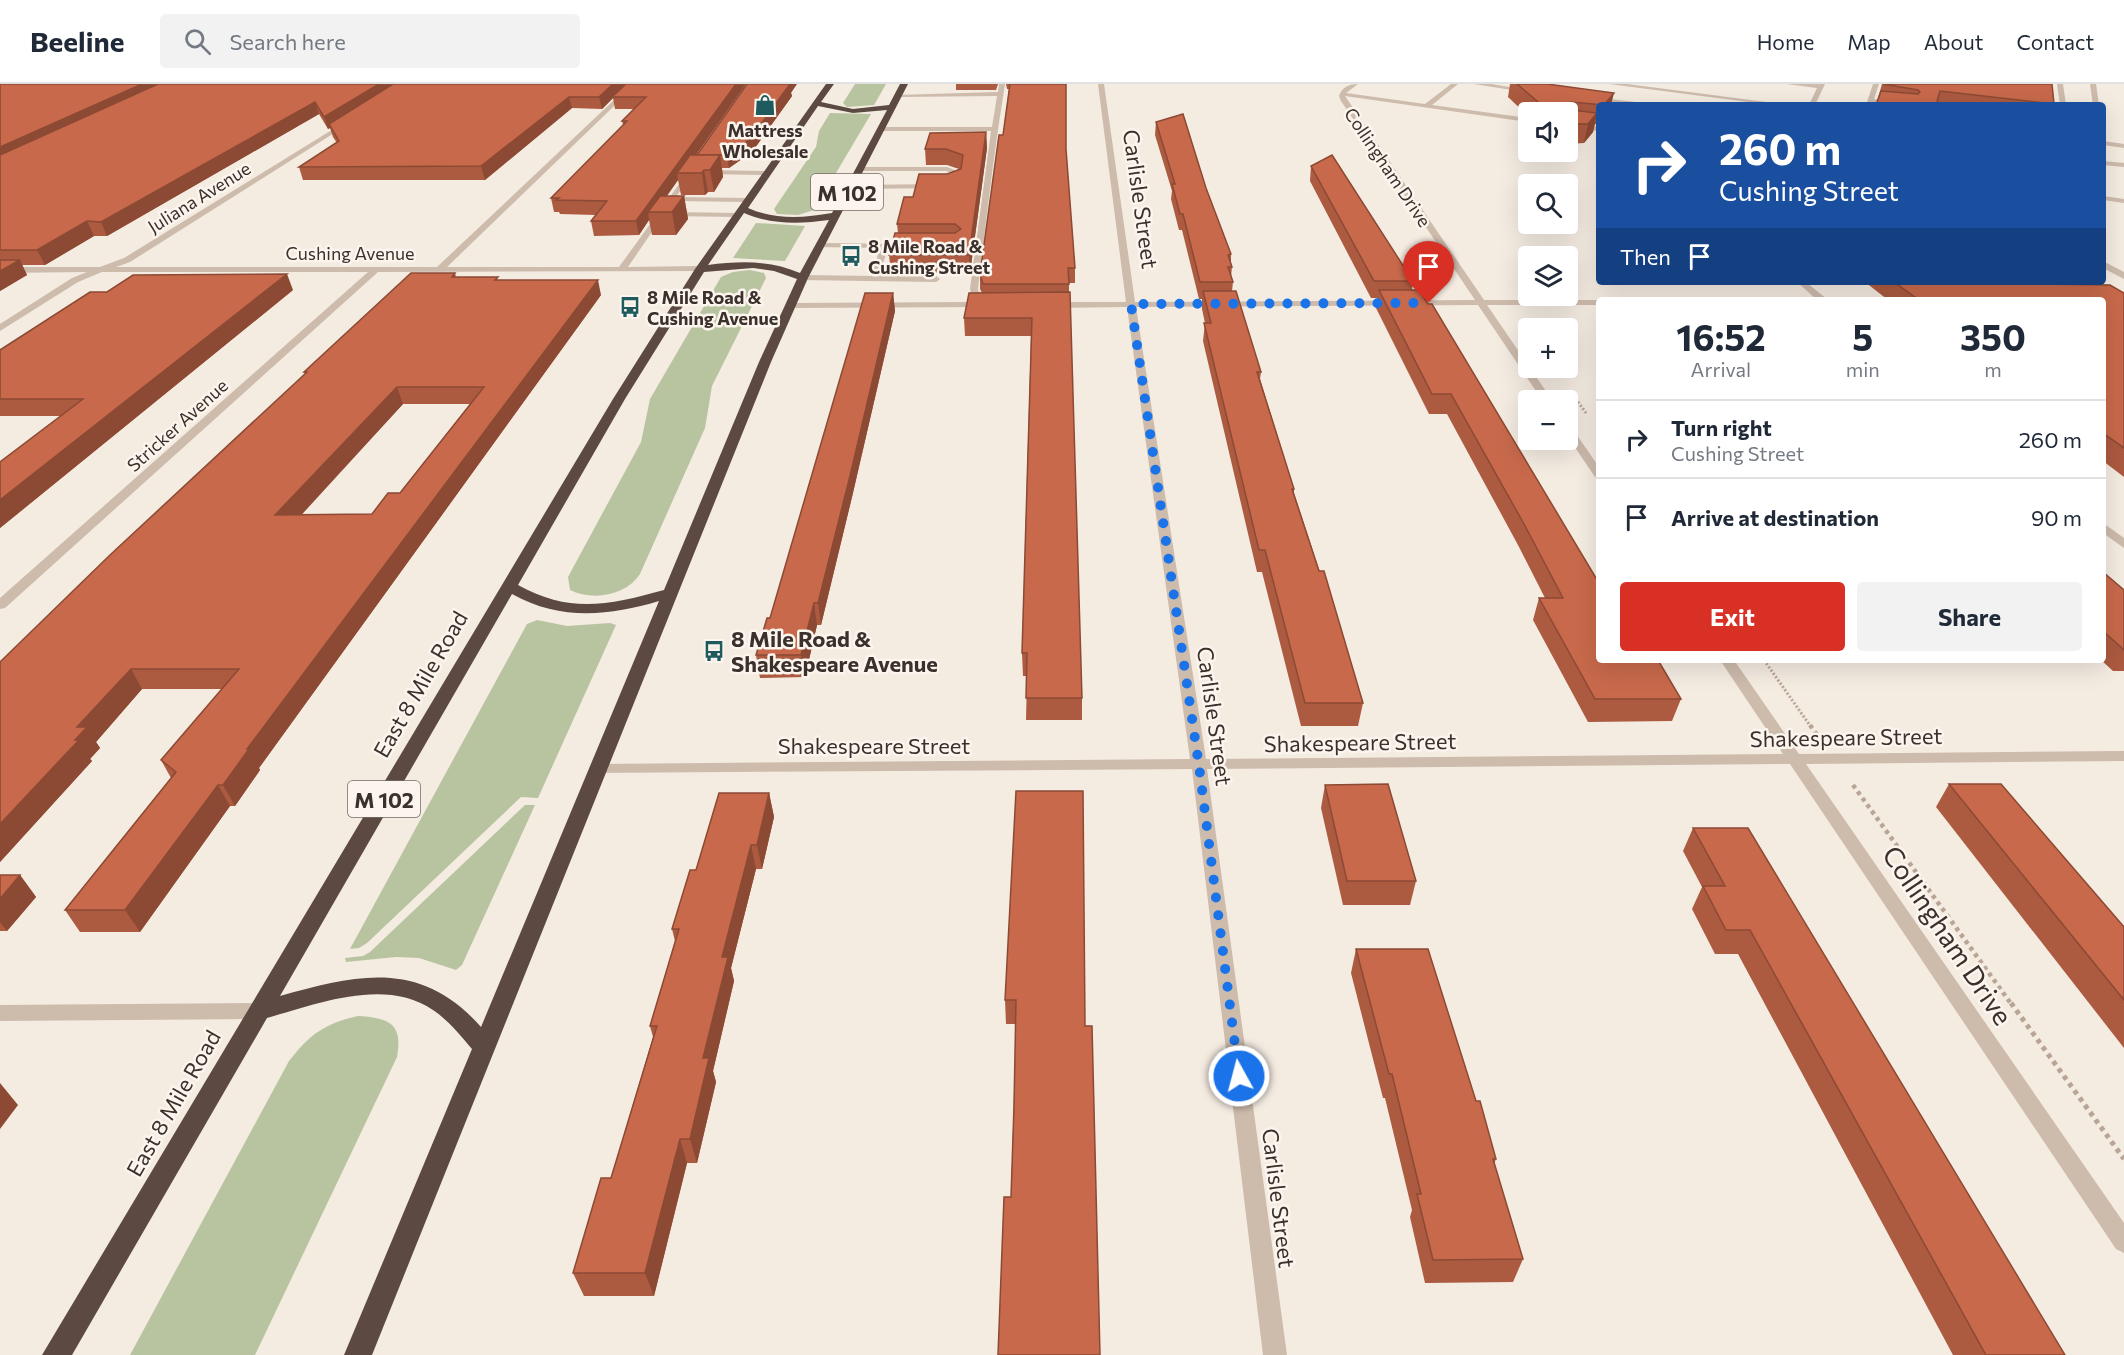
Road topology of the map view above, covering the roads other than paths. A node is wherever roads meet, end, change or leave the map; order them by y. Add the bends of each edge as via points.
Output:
1 (634, 84) edge
2 (830, 84) edge
3 (904, 84) edge
4 (1002, 84) edge
5 (1101, 84) edge
6 (1355, 84) edge
7 (1455, 84) edge
8 (1477, 84) edge
9 (1612, 84) edge
10 (1791, 84) edge
11 (1876, 84) edge
12 (2060, 84) edge
13 (2093, 84) edge
14 (1635, 85) edge
15 (1821, 86) edge
16 (1600, 91) edge
17 (1542, 92) edge
18 (1001, 94) junction
19 (1343, 94) junction
20 (899, 95) junction
21 (1586, 98) edge
22 (1619, 102) edge
23 (1634, 102) edge
24 (1763, 102) edge
25 (1813, 102) edge
26 (1870, 102) edge
27 (2063, 102) edge
28 (2096, 102) edge
29 (817, 104) junction
30 (1426, 106) junction
31 (893, 107) junction
32 (359, 115) edge
33 (1518, 119) edge
34 (887, 120) junction
35 (899, 120) dead end
36 (1578, 126) edge
37 (882, 129) junction
38 (994, 129) junction
39 (1596, 129) edge
40 (2106, 143) edge
41 (2124, 146) edge
42 (2106, 163) edge
43 (2124, 165) edge
44 (860, 169) junction
45 (768, 173) junction
46 (850, 187) junction
47 (2106, 198) edge
48 (671, 199) junction
49 (2124, 201) edge
50 (743, 208) junction
51 (660, 214) junction
52 (834, 216) junction
53 (820, 245) junction
54 (885, 246) junction
55 (920, 246) edge
56 (2106, 266) edge
57 (700, 268) junction
58 (105, 269) junction
59 (622, 269) junction
60 (0, 270) edge
61 (375, 270) junction
62 (439, 270) junction
63 (2124, 276) edge
64 (802, 278) junction
65 (874, 279) junction
66 (936, 279) dead end
67 (1805, 285) edge
68 (1819, 297) edge
69 (1479, 302) junction
70 (1596, 302) edge
71 (1131, 304) junction
72 (978, 305) junction
73 (1001, 305) edge
74 (1035, 305) edge
75 (790, 306) junction
76 (0, 328) edge
77 (1540, 390) edge
78 (1578, 445) edge
79 (1596, 471) edge
80 (2106, 529) edge
81 (2124, 544) edge
82 (509, 586) junction
83 (669, 593) junction
84 (0, 604) edge
85 (1729, 663) edge
86 (2124, 756) edge
87 (1797, 760) junction
88 (1199, 766) junction
89 (597, 769) junction
90 (258, 1011) junction
91 (0, 1013) edge
92 (484, 1047) junction
93 (2124, 1242) edge
94 (56, 1355) edge
95 (358, 1355) edge
96 (1275, 1355) edge

1 - 62 street
2 - 29 highway, East 8 Mile Road / M 102
3 - 20 highway, M 102
4 - 18 street
5 - 71 street, Carlisle Street
6 - 19 street, Collingham Drive
7 - 30 street
8 - 17 street
9 - 14 street
10 - 15 street
11 - 26 street
12 - 27 street
13 - 28 street
14 - 24 street
15 - 25 street
16 - 23 street
18 - 20 street
18 - 38 street
19 - 30 street
19 - 69 street, Collingham Drive
20 - 31 highway, M 102
21 - 22 street
29 - 31 highway via 854,111
29 - 45 highway, East 8 Mile Road / M 102
30 - 33 street
31 - 34 highway, M 102
32 - 58 street, Juliana Avenue via 127,260
34 - 35 street
34 - 37 highway, M 102
36 - 39 street
37 - 38 street
37 - 44 highway, M 102
38 - 72 street via 974,289
40 - 41 street
42 - 43 street
44 - 46 highway, M 102
44 - 46 street via 959,173 957,182 948,186
45 - 48 street via 692,169
45 - 50 highway, East 8 Mile Road / M 102
46 - 52 highway, M 102
47 - 49 street
48 - 50 street
48 - 51 street
50 - 51 street
50 - 52 highway via 755,215 784,220
50 - 57 highway, East 8 Mile Road / M 102
51 - 59 street
52 - 53 highway, M 102
53 - 54 street
53 - 64 highway, M 102
54 - 55 street
54 - 65 street
56 - 63 street
57 - 59 street, Cushing Avenue
57 - 64 highway via 760,264 782,268
57 - 82 highway, East 8 Mile Road / M 102
58 - 60 street, Cushing Avenue
58 - 61 street, Cushing Avenue
58 - 76 street, Juliana Avenue via 75,280
59 - 62 street, Cushing Avenue
61 - 62 street, Cushing Avenue
61 - 84 street, Stricker Avenue
64 - 65 street
64 - 75 highway, M 102
65 - 66 street
67 - 68 street
69 - 70 street
69 - 71 street
69 - 77 street, Collingham Drive
71 - 74 street
71 - 88 street, Carlisle Street
72 - 73 street
72 - 75 street
75 - 83 highway, M 102
78 - 79 street
80 - 81 street
82 - 83 highway via 542,604 580,610 618,607
82 - 90 highway, East 8 Mile Road / M 102
83 - 89 highway, M 102
85 - 87 street, Collingham Drive
86 - 87 street, Shakespeare Street
87 - 88 street, Shakespeare Street
87 - 93 street, Collingham Drive
88 - 89 street, Shakespeare Street
88 - 96 street, Carlisle Street
89 - 92 highway, M 102
90 - 91 street
90 - 92 highway via 346,989 370,986 414,990 458,1017
90 - 94 highway, East 8 Mile Road / M 102
92 - 95 highway, M 102

